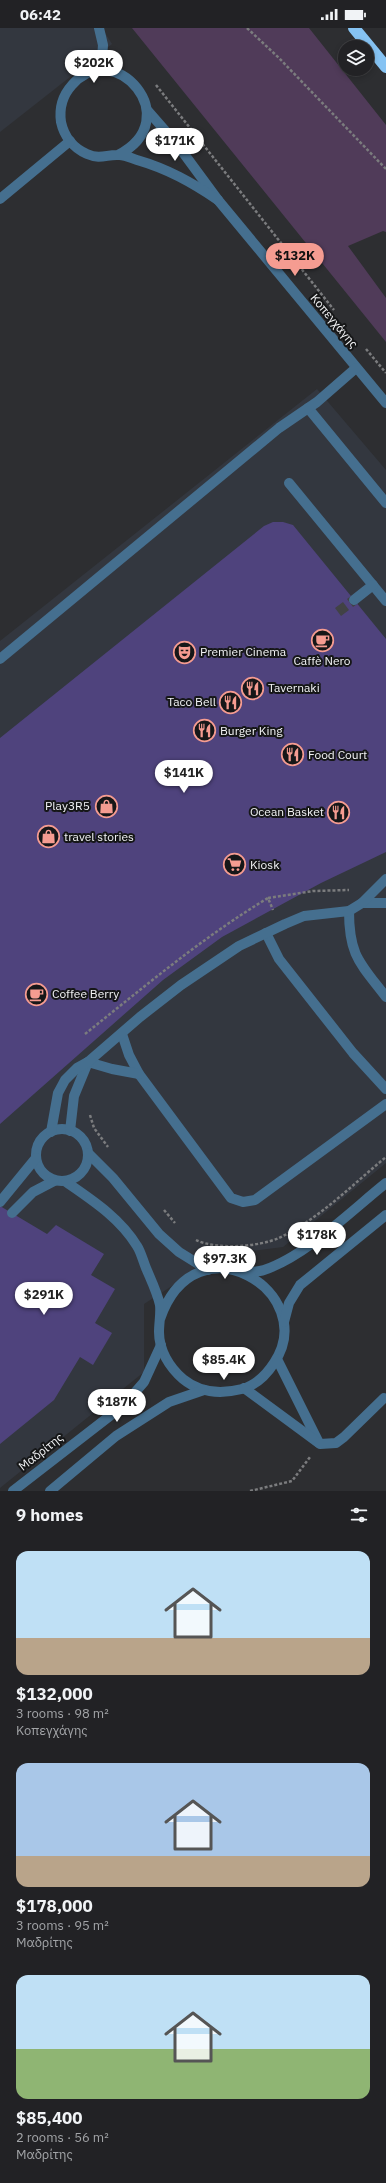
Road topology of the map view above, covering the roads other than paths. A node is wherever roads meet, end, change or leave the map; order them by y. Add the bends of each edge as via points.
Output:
1 (99, 28) edge
2 (354, 28) edge
3 (386, 67) edge
4 (102, 71) junction
5 (148, 111) junction
6 (70, 141) junction
7 (118, 155) junction
8 (0, 199) edge
9 (218, 200) junction
10 (356, 368) junction
11 (386, 402) edge
12 (308, 408) junction
13 (289, 484) dead end
14 (386, 503) edge
15 (373, 585) junction
16 (354, 600) tunnel mouth
17 (386, 600) edge
18 (0, 659) edge
19 (386, 879) edge
20 (362, 903) junction
21 (386, 903) edge
22 (349, 911) junction
23 (266, 933) junction
24 (386, 997) edge
25 (122, 1034) junction
26 (88, 1062) junction
27 (139, 1074) junction
28 (386, 1089) edge
29 (386, 1104) edge
30 (70, 1131) junction
31 (51, 1132) junction
32 (88, 1153) junction
33 (36, 1158) junction
34 (54, 1180) junction
35 (66, 1182) junction
36 (386, 1183) edge
37 (0, 1202) edge
38 (12, 1213) dead end
39 (386, 1215) edge
40 (208, 1270) junction
41 (243, 1272) junction
42 (160, 1319) junction
43 (284, 1323) junction
44 (161, 1345) junction
45 (277, 1359) junction
46 (244, 1388) junction
47 (204, 1390) junction
48 (384, 1398) dead end
49 (320, 1444) junction
50 (13, 1491) edge
51 (50, 1491) edge

1 - 4 street via 103,45
2 - 3 highway
4 - 5 street via 121,74 129,79 142,93
4 - 6 street via 82,77 67,91 60,111 64,132
5 - 7 street via 146,125 140,138 131,148
5 - 9 street, Κοπεγχάγης via 176,143
6 - 7 street via 87,154 98,157
6 - 8 street
7 - 9 street, Κοπεγχάγης via 179,175
9 - 10 street, Κοπεγχάγης
10 - 11 street, Κοπεγχάγης
10 - 12 street
12 - 14 street
12 - 18 street via 279,428
13 - 15 street
15 - 16 street
15 - 17 street
19 - 20 street
20 - 21 street
20 - 22 street
22 - 23 street via 304,916
22 - 24 street via 352,947 356,958
23 - 25 street via 239,946 181,985
23 - 28 street via 280,959 353,1053
25 - 26 street
25 - 27 street
26 - 27 street
26 - 30 street via 74,1096
26 - 31 street via 77,1068 65,1080 58,1093
27 - 29 street via 231,1198 243,1202 255,1200
30 - 31 street
30 - 32 street via 81,1138
31 - 33 street via 41,1139
32 - 35 street via 86,1167 81,1174
32 - 40 street via 113,1178 159,1234 179,1252
33 - 34 street via 42,1173
33 - 37 street
34 - 35 street
34 - 38 street via 33,1192
35 - 42 street via 96,1201 137,1246 156,1291
36 - 41 street via 302,1250 263,1270
39 - 43 street via 300,1285 289,1303
40 - 41 street via 226,1268
40 - 42 street via 191,1276 177,1287 166,1302
41 - 43 street via 258,1280 270,1292 279,1306
42 - 44 street
43 - 45 street via 283,1341
44 - 47 street via 176,1374
44 - 50 street, Μαδρίτης via 144,1382 124,1404
45 - 46 street via 258,1381
45 - 49 street
46 - 47 street via 225,1392
46 - 49 street
47 - 51 street via 169,1402 116,1436
48 - 49 street via 336,1443

